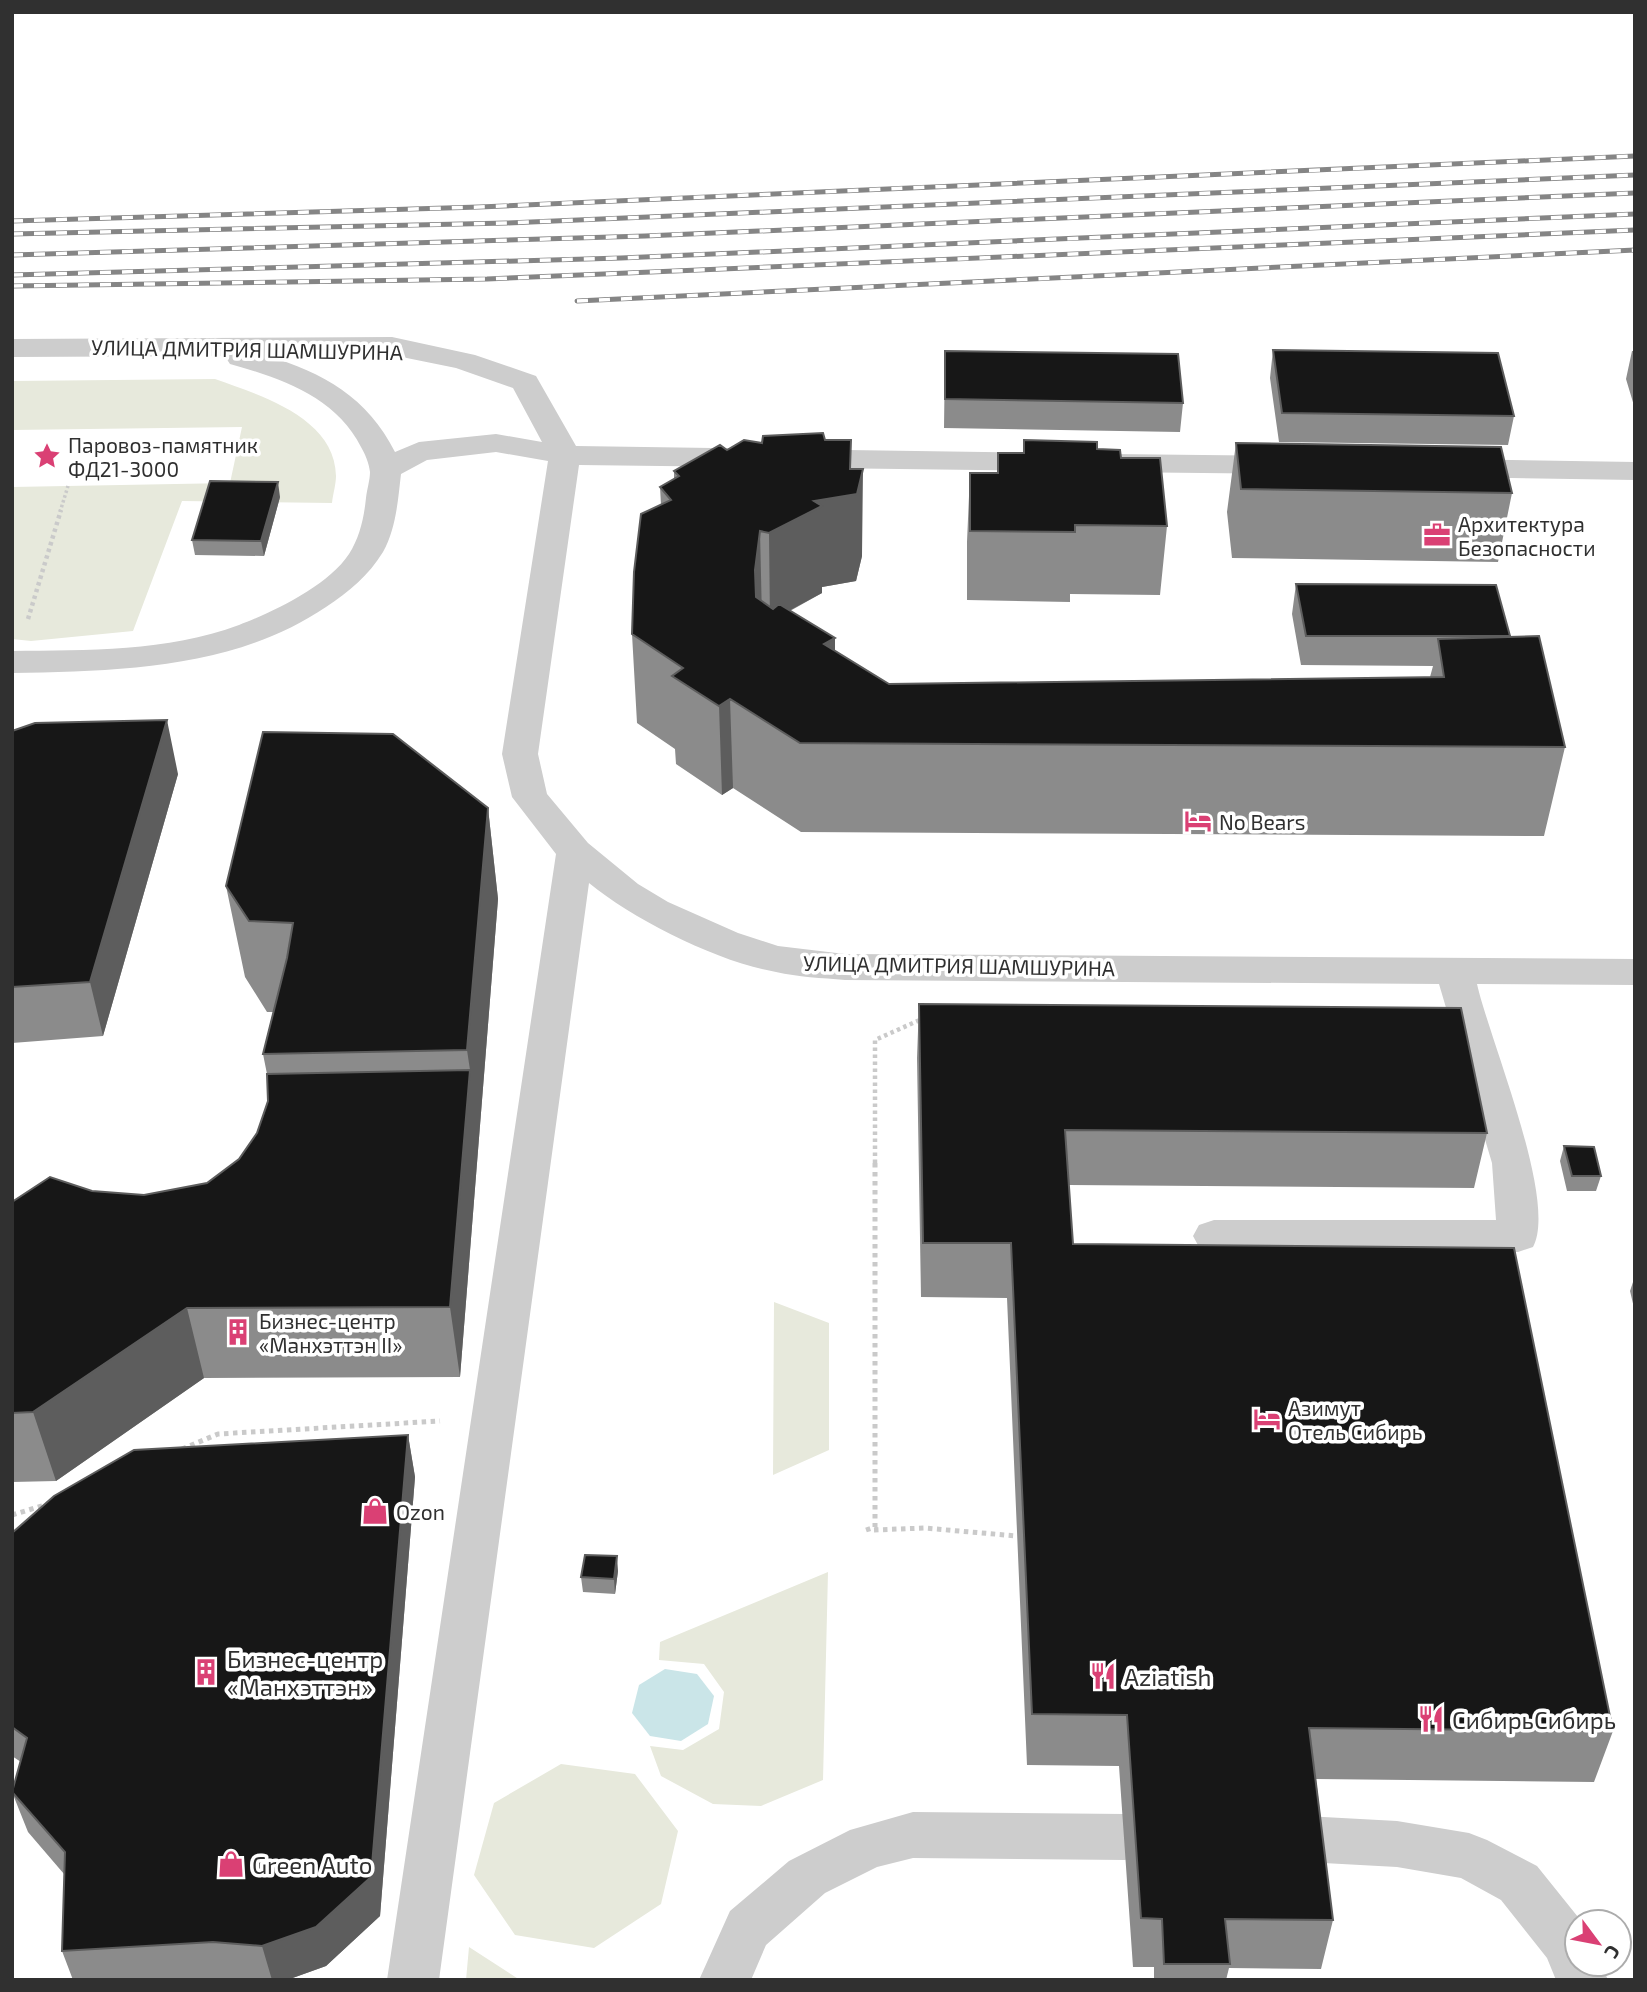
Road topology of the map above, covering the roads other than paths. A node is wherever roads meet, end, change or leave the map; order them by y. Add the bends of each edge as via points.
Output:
1 (198, 346) junction
2 (12, 348) edge
3 (565, 455) junction
4 (1315, 466) edge
5 (1426, 468) edge
6 (386, 470) junction
7 (1635, 471) edge
8 (14, 662) edge
9 (575, 852) junction
10 (1455, 970) junction
11 (1635, 972) edge
12 (1214, 1236) dead end
13 (1125, 1837) dead end
14 (1305, 1839) edge
15 (414, 1980) edge
16 (724, 1980) edge
17 (1582, 1980) edge

1 - 2 street, УЛИЦА ДМИТРИЯ ШАМШУРИНА
1 - 3 street, УЛИЦА ДМИТРИЯ ШАМШУРИНА via 392,346 464,361 525,382
1 - 6 street via 274,367 343,403 366,428
3 - 4 street
3 - 6 street via 496,443 419,451
3 - 9 street, УЛИЦА ДМИТРИЯ ШАМШУРИНА via 520,754 530,797
5 - 7 street
6 - 8 street via 382,513 373,541 353,570 282,620 213,646 112,661
9 - 10 street, УЛИЦА ДМИТРИЯ ШАМШУРИНА via 655,911 775,959 845,967
9 - 15 street
10 - 11 street, УЛИЦА ДМИТРИЯ ШАМШУРИНА
10 - 12 street via 1512,1163 1518,1236
13 - 16 street via 913,1835 868,1846 807,1877 748,1928
14 - 17 street via 1397,1844 1469,1856 1519,1883 1566,1942

